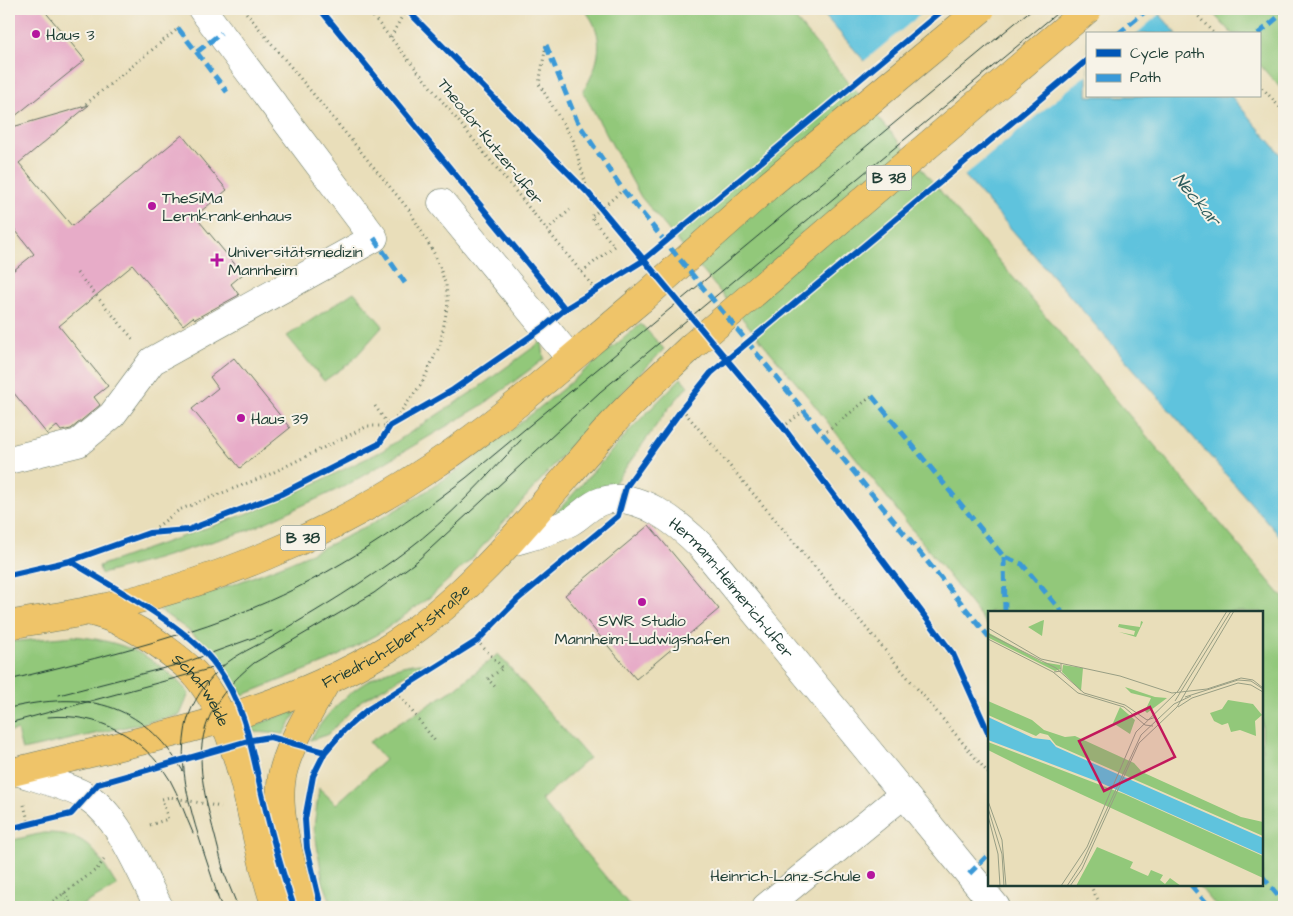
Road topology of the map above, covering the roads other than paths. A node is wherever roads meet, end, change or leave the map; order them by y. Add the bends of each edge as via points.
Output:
1 (981, 9) edge
2 (1088, 9) edge
3 (193, 16) edge
4 (442, 203) dead end
5 (570, 358) junction
6 (9, 460) edge
7 (508, 543) junction
8 (88, 611) junction
9 (9, 625) edge
10 (328, 679) junction
11 (222, 720) junction
12 (13, 772) edge
13 (904, 794) junction
14 (158, 907) edge
15 (276, 907) edge
16 (303, 907) edge
17 (766, 907) edge
18 (996, 907) edge

1 - 5 main road, B 38, bridge
2 - 7 main road, Friedrich-Ebert-Straße / B 38, bridge via 691,347 615,421
3 - 6 street via 374,238 152,361 112,415 78,443
4 - 5 street
5 - 8 main road, B 38 via 462,446 365,507 250,562 171,589
7 - 10 main road, Friedrich-Ebert-Straße / B 38 via 446,605 387,648
7 - 13 street, Hermann-Heimerich-Ufer via 571,522 603,500 645,505 679,524 726,575
8 - 9 main road, B 38
8 - 11 main road, Schafweide via 128,624 184,663 205,687
10 - 11 main road, Friedrich-Ebert-Straße / B 38
10 - 16 main road via 293,743 281,784 284,830
11 - 12 main road, Friedrich-Ebert-Straße / B 38
11 - 15 main road, Schafweide via 246,789
12 - 14 street via 87,796 104,809
13 - 17 street
13 - 18 street, Hermann-Heimerich-Ufer

